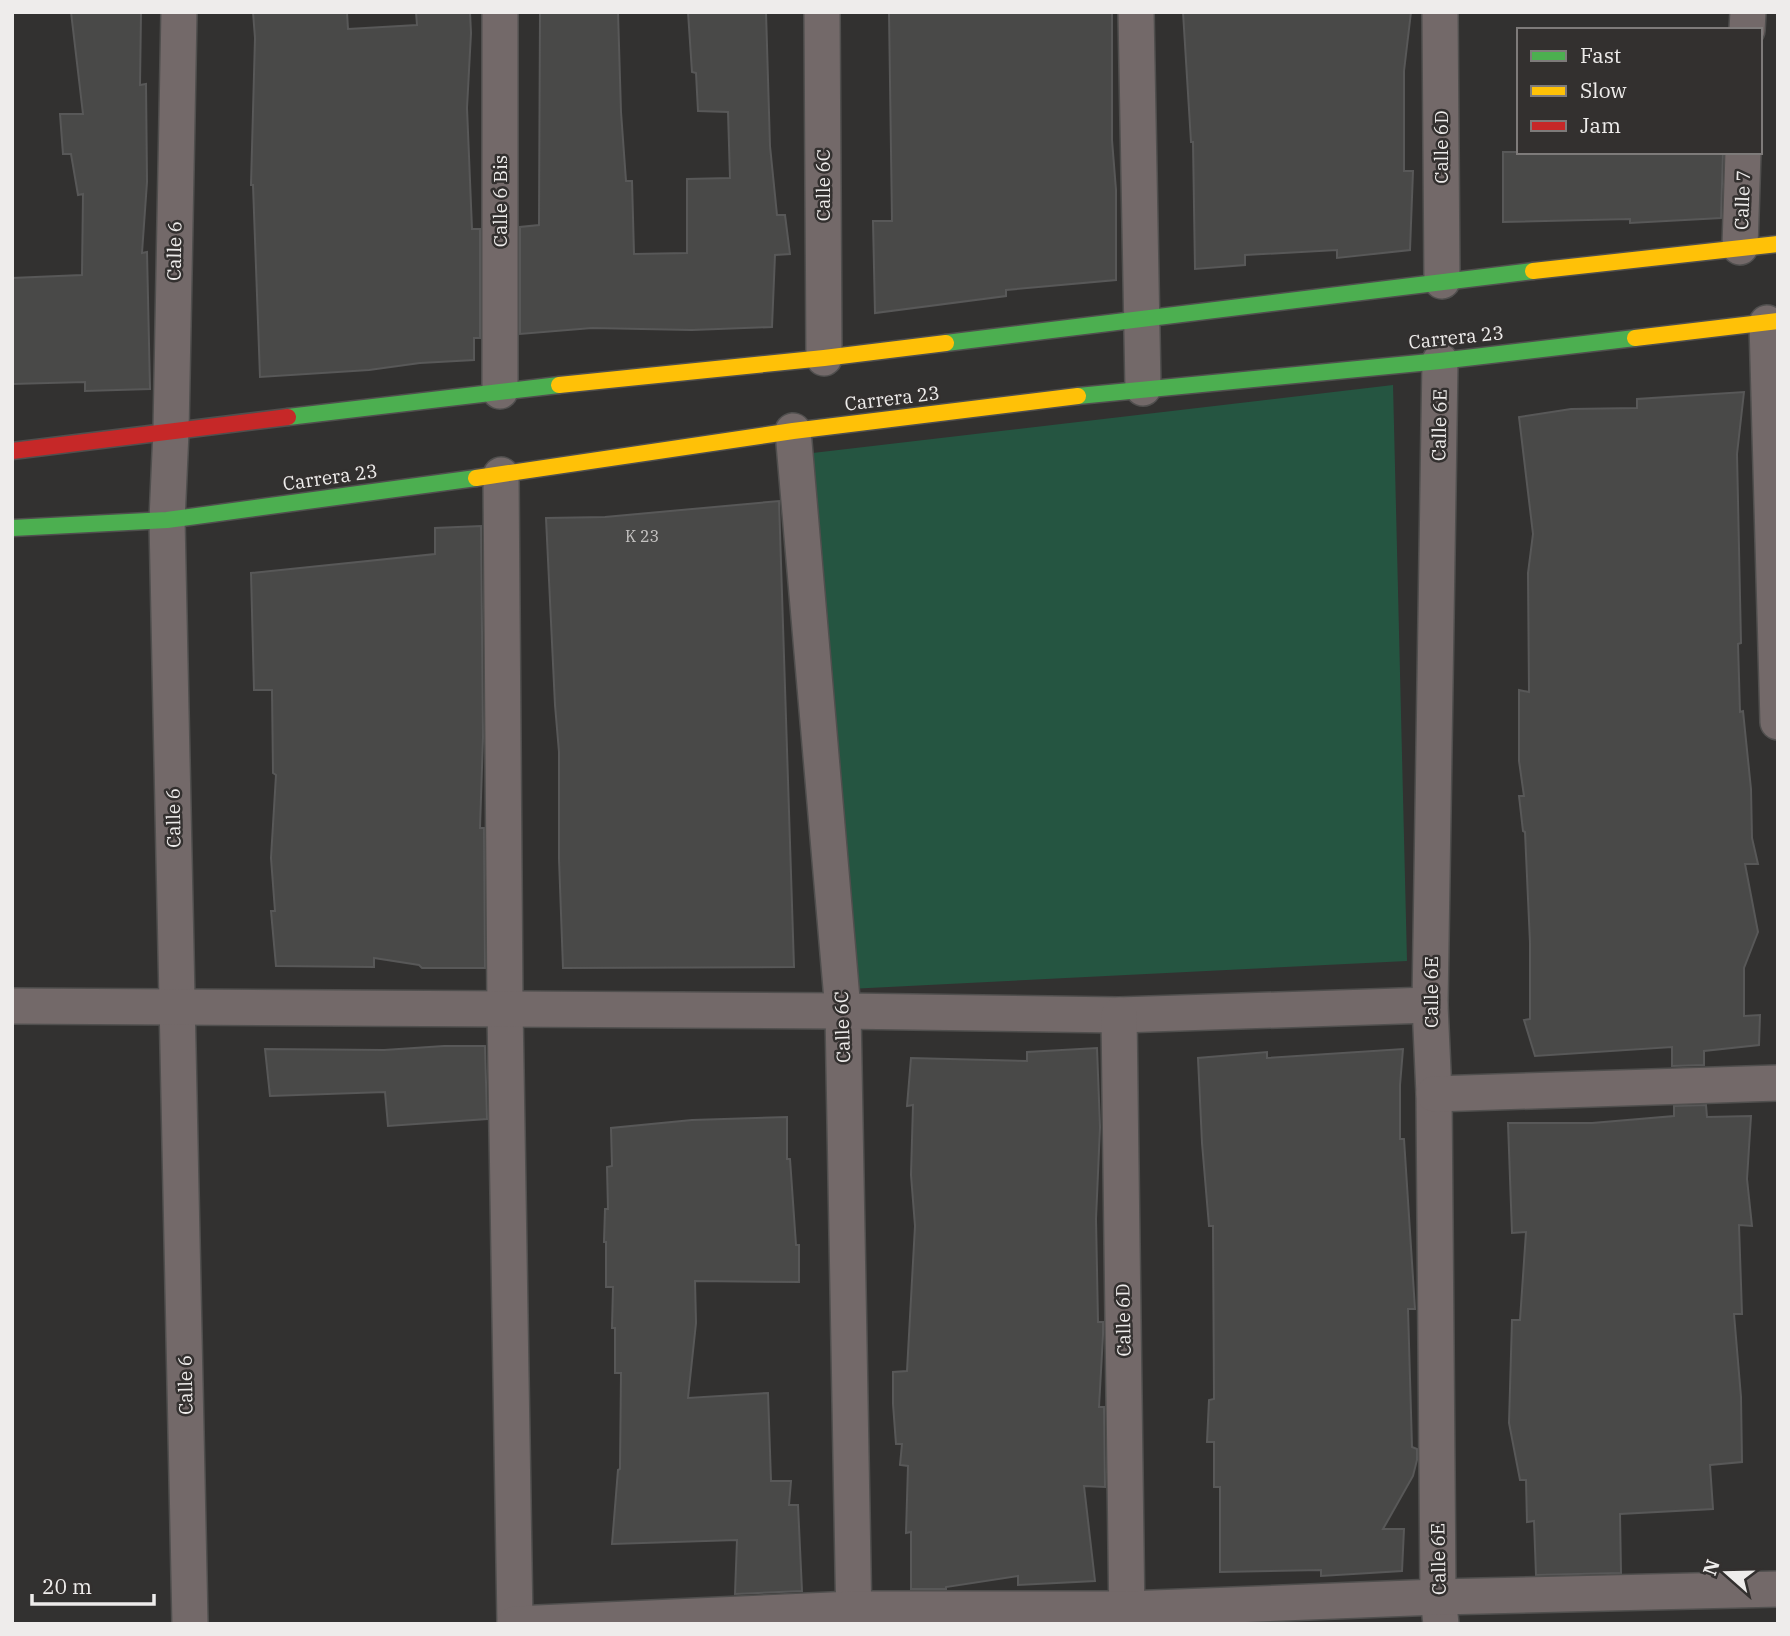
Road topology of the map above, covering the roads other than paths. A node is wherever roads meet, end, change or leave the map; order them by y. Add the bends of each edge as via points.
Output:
1 (179, 12) edge
2 (500, 12) edge
3 (822, 12) edge
4 (1136, 12) edge
5 (1440, 12) edge
6 (1743, 154) edge
7 (1778, 244) edge
8 (1740, 247) junction
9 (1442, 281) junction
10 (1141, 319) junction
11 (1772, 322) edge
12 (824, 358) junction
13 (1440, 360) junction
14 (1143, 388) junction
15 (500, 391) junction
16 (171, 431) junction
17 (793, 431) junction
18 (12, 451) edge
19 (501, 475) junction
20 (167, 520) junction
21 (12, 528) edge
22 (1778, 722) edge
23 (1430, 1005) junction
24 (12, 1006) edge
25 (505, 1008) junction
26 (177, 1009) junction
27 (843, 1011) junction
28 (1119, 1015) junction
29 (1778, 1083) edge
30 (1434, 1094) junction
31 (1778, 1589) edge
32 (1440, 1611) edge
33 (854, 1616) edge
34 (1127, 1617) edge
35 (190, 1624) edge
36 (515, 1624) edge

1 - 16 street, Calle 6
2 - 15 street, Calle 6 Bis
3 - 12 street, Calle 6C
4 - 10 street
5 - 9 street, Calle 6D
6 - 8 street, Calle 7
7 - 8 main road
8 - 9 main road
9 - 10 main road
10 - 12 main road
10 - 14 street
11 - 13 main road, Carrera 23
11 - 22 street
12 - 15 main road
13 - 14 main road, Carrera 23
13 - 23 street, Calle 6E
14 - 17 main road, Carrera 23
15 - 16 main road
16 - 18 main road
16 - 20 street, Calle 6
17 - 19 main road, Carrera 23
17 - 27 street, Calle 6C
19 - 20 main road, Carrera 23
19 - 25 street
20 - 21 main road, Carrera 23
20 - 26 street, Calle 6
23 - 28 street
23 - 30 street, Calle 6E
24 - 26 street
25 - 26 street
25 - 27 street
25 - 36 street
26 - 35 street, Calle 6
27 - 28 street
27 - 33 street, Calle 6C
28 - 34 street, Calle 6D
29 - 30 street
30 - 32 street, Calle 6E
31 - 32 street
32 - 34 street
33 - 34 street
33 - 36 street

